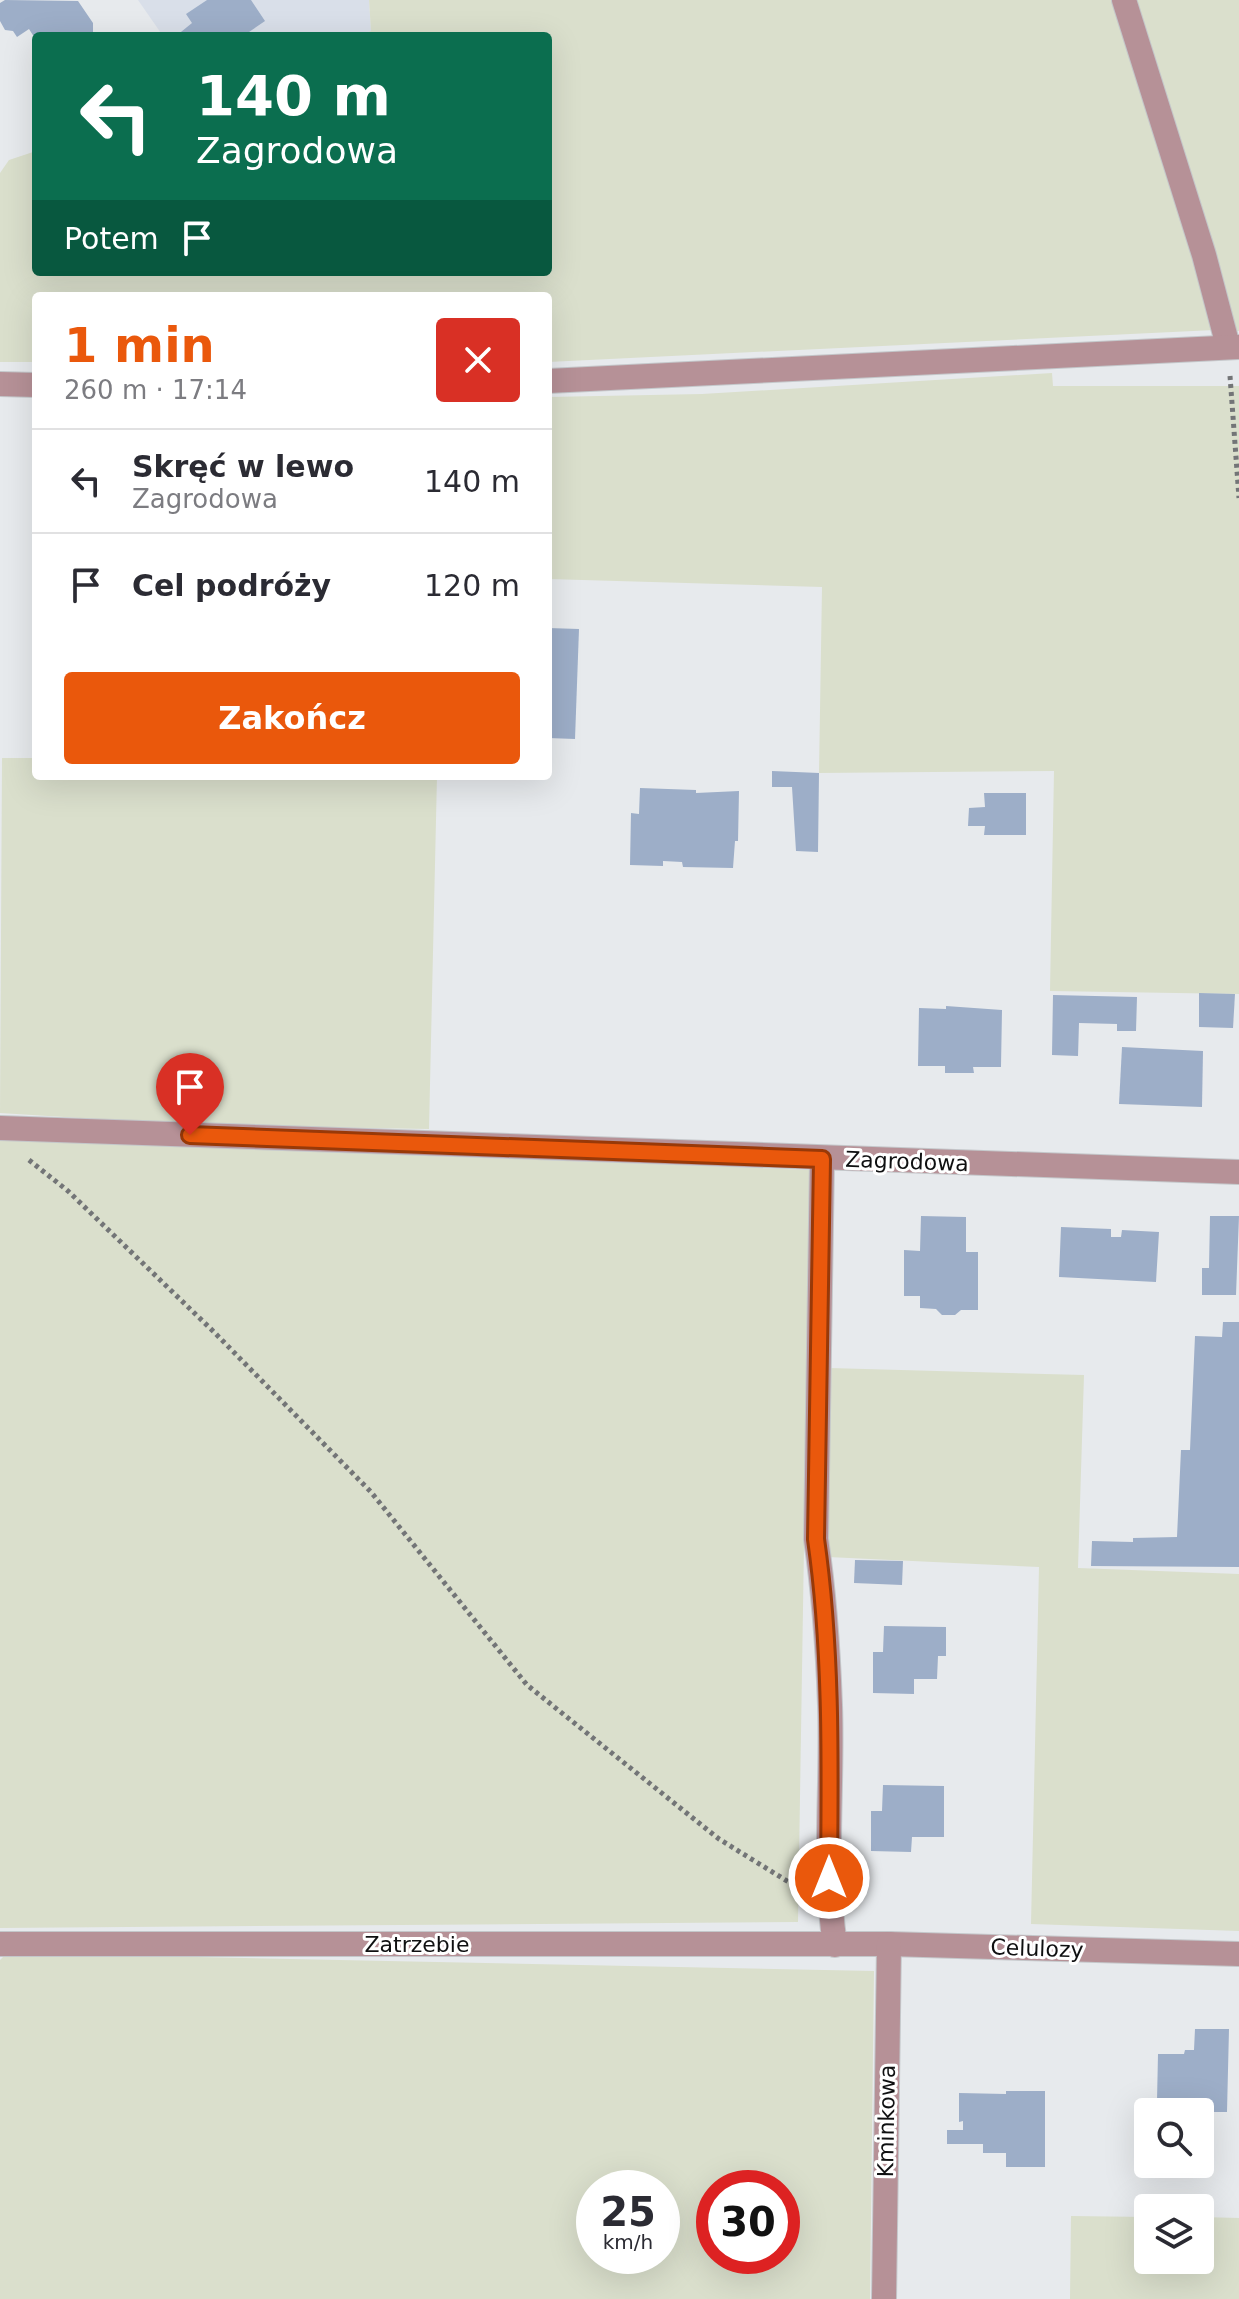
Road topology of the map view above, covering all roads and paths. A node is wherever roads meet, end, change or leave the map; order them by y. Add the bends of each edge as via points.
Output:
1 (1124, 0) edge
2 (1233, 347) edge
3 (552, 381) edge
4 (0, 384) edge
5 (32, 385) edge
6 (1239, 498) edge
7 (0, 1128) edge
8 (23, 1155) dead end
9 (822, 1159) junction
10 (1239, 1172) edge
11 (829, 1907) junction
12 (0, 1944) edge
13 (889, 1944) junction
14 (835, 1945) junction
15 (1239, 1954) edge
16 (884, 2299) edge

1 - 2 street
2 - 3 street
2 - 6 path
4 - 5 street
7 - 9 street, Zagrodowa
8 - 11 path via 136,1256 371,1492 527,1685 719,1839
9 - 10 street, Zagrodowa
9 - 11 street via 816,1539 830,1705
11 - 14 street
12 - 14 street, Zatrzebie
13 - 14 street, Celulozy
13 - 15 street, Celulozy
13 - 16 street, Kminkowa

